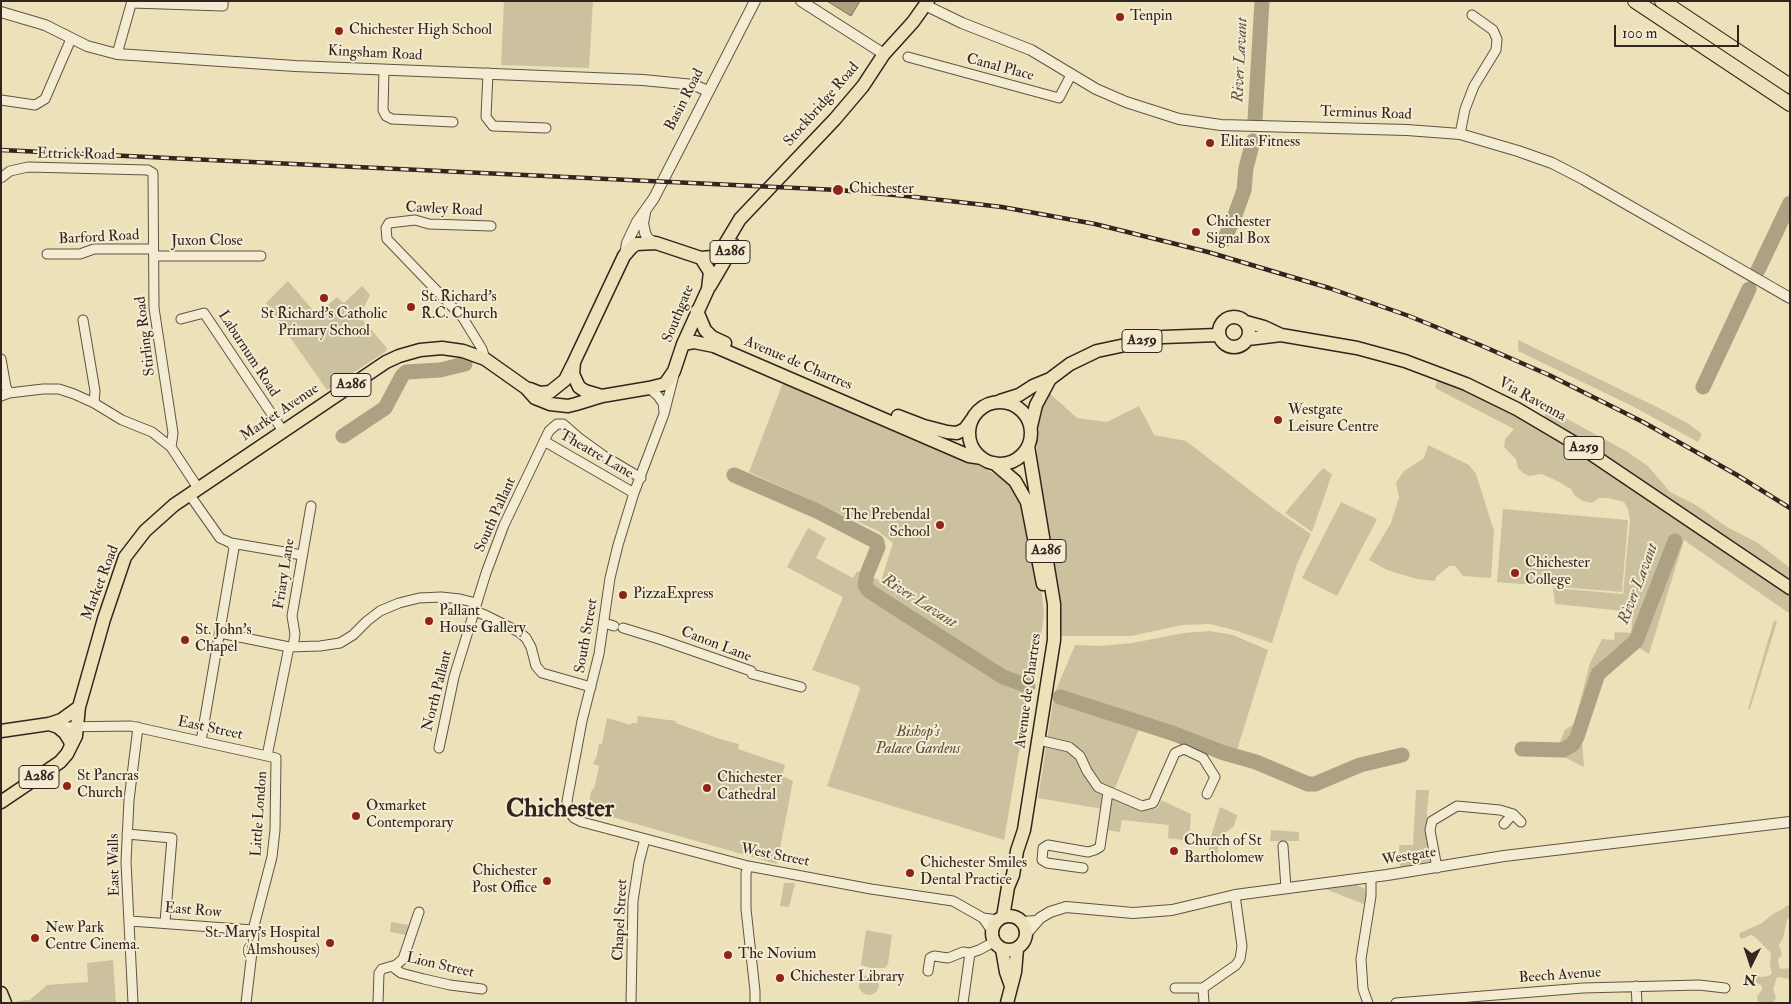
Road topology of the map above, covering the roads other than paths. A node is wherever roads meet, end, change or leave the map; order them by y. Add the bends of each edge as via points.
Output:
1 (224, 1) edge
2 (755, 1) edge
3 (801, 1) edge
4 (1635, 1) edge
5 (1662, 1) edge
6 (132, 2) edge
7 (927, 3) edge
8 (1, 12) edge
9 (1472, 15) dead end
10 (72, 39) junction
11 (117, 54) junction
12 (884, 54) junction
13 (908, 57) dead end
14 (384, 70) junction
15 (488, 73) junction
16 (1071, 74) junction
17 (1790, 86) edge
18 (708, 91) junction
19 (1, 100) edge
20 (1790, 104) edge
21 (454, 122) dead end
22 (546, 128) dead end
23 (1460, 134) junction
24 (153, 172) joint
25 (1, 178) edge
26 (752, 208) junction
27 (645, 213) junction
28 (491, 226) dead end
29 (656, 243) junction
30 (154, 252) junction
31 (47, 254) dead end
32 (261, 256) dead end
33 (624, 256) junction
34 (701, 258) junction
35 (708, 288) junction
36 (1790, 298) edge
37 (697, 311) junction
38 (181, 319) dead end
39 (83, 320) dead end
40 (1246, 322) junction
41 (1281, 334) junction
42 (1218, 335) junction
43 (1248, 339) junction
44 (683, 344) junction
45 (1, 359) edge
46 (485, 359) junction
47 (574, 362) junction
48 (674, 372) junction
49 (1050, 380) junction
50 (526, 388) junction
51 (649, 388) junction
52 (5, 394) edge
53 (602, 396) junction
54 (1000, 401) junction
55 (94, 403) junction
56 (664, 414) junction
57 (973, 418) junction
58 (1031, 426) junction
59 (282, 431) junction
60 (544, 441) junction
61 (1028, 446) junction
62 (171, 447) junction
63 (982, 458) junction
64 (994, 463) junction
65 (642, 475) junction
66 (194, 491) junction
67 (634, 493) junction
68 (311, 506) dead end
69 (230, 543) junction
70 (302, 556) junction
71 (1790, 588) edge
72 (475, 607) junction
73 (604, 623) junction
74 (220, 633) junction
75 (291, 647) junction
76 (591, 687) junction
77 (800, 687) dead end
78 (79, 707) junction
79 (54, 726) junction
80 (78, 727) junction
81 (138, 727) junction
82 (1, 731) edge
83 (1039, 740) junction
84 (201, 742) junction
85 (72, 746) junction
86 (439, 748) dead end
87 (272, 757) junction
88 (1108, 792) junction
89 (1207, 794) dead end
90 (1, 802) edge
91 (568, 806) joint
92 (1513, 814) junction
93 (1521, 822) dead end
94 (1790, 822) edge
95 (1504, 824) dead end
96 (127, 834) junction
97 (645, 839) junction
98 (1283, 846) dead end
99 (1017, 850) junction
100 (748, 866) junction
101 (1082, 868) dead end
102 (1437, 868) junction
103 (1371, 878) junction
104 (1286, 888) junction
105 (1235, 895) junction
106 (419, 912) dead end
107 (130, 921) junction
108 (166, 922) junction
109 (1007, 929) junction
110 (254, 932) junction
111 (1017, 949) junction
112 (970, 952) junction
113 (393, 967) junction
114 (928, 971) dead end
115 (1011, 986) junction
116 (1636, 986) junction
117 (1175, 988) dead end
118 (1203, 988) junction
119 (1726, 988) dead end
120 (482, 989) dead end
121 (1, 993) edge
122 (5, 1003) edge
123 (133, 1003) edge
124 (246, 1003) edge
125 (378, 1003) edge
126 (631, 1003) edge
127 (755, 1003) edge
128 (963, 1003) edge
129 (1007, 1003) edge
130 (1204, 1003) edge
131 (1368, 1003) edge
132 (1396, 1003) edge
133 (1637, 1003) edge

1 - 6 street via 223,6
2 - 18 street, Basin Road
3 - 12 street
4 - 20 highway
5 - 17 highway
6 - 11 street
7 - 12 main road, Stockbridge Road
7 - 16 street, Terminus Road via 962,23 1031,50
8 - 10 street, Kingsham Road via 45,25
9 - 23 street via 1493,30 1496,50 1474,86
10 - 11 street, Kingsham Road
10 - 19 street via 45,99 35,105
11 - 14 street, Kingsham Road
12 - 26 main road, Stockbridge Road via 840,113
13 - 16 street, Canal Place via 1059,98
14 - 15 street, Kingsham Road
14 - 21 street via 383,110 386,116
15 - 18 street, Kingsham Road via 694,84
15 - 22 street via 486,118 493,126
16 - 23 street, Terminus Road via 1126,102 1179,119 1221,124
18 - 27 street, Basin Road
23 - 36 street, Terminus Road via 1518,151 1566,170
24 - 25 street, Ettrick Road via 28,168 10,171
24 - 30 street, Stirling Road
26 - 34 main road, A286 via 740,219 718,254
26 - 35 main road, A286
27 - 29 street via 645,233
27 - 33 street, Basin Road via 637,222
28 - 46 street, Cawley Road via 429,224 415,220 389,223 386,228 387,239 463,318
29 - 33 main road, A286 via 636,244
29 - 34 main road, A286
30 - 31 street, Barford Road via 94,249 80,254
30 - 32 street, Juxon Close
30 - 62 street, Stirling Road via 154,308 173,433
33 - 47 main road, A286
34 - 35 main road, Southgate / A286 via 710,272
35 - 37 main road, Southgate / A286
37 - 44 main road, Southgate / A286
37 - 57 main road, Avenue de Chartres via 705,330 719,340 924,426 957,432
38 - 59 street, Laburnum Road via 204,312
39 - 55 street via 95,390
40 - 41 main road, Via Ravenna
40 - 42 main road via 1238,317 1229,317 1222,322
40 - 43 main road
41 - 43 main road, Via Ravenna
41 - 71 main road, Via Ravenna / A259 via 1358,348 1404,361 1449,377 1517,409 1616,469
42 - 43 main road via 1231,347 1240,346
42 - 49 main road, A259 via 1162,337 1097,351 1070,364
44 - 48 main road, Southgate / A286
44 - 63 main road, Avenue de Chartres via 694,342 714,346 969,456
45 - 52 street
46 - 50 main road, Market Avenue / A286
46 - 59 main road, Market Avenue / A286 via 442,348 399,356
47 - 50 main road, A286 via 565,380 550,392 540,393
47 - 53 main road via 573,374 579,387
48 - 51 main road, A286 via 665,384
48 - 56 street, Southgate
49 - 54 main road, A259 via 1019,396
49 - 58 main road, A259 via 1041,394
50 - 53 main road, A286 via 536,398 559,405 576,404
51 - 53 main road, A286
51 - 56 street via 663,403
52 - 55 street via 59,390
54 - 57 main road via 978,410
54 - 58 main road via 1020,408
55 - 62 street via 122,420 152,432
56 - 65 street, Southgate
57 - 63 main road via 969,435 971,444
58 - 61 main road
59 - 66 main road, Market Avenue / A286
60 - 65 street, South Pallant via 549,431 557,424 563,424 604,456
60 - 67 street, Theatre Lane
60 - 72 street, South Pallant via 504,525
61 - 64 main road via 1018,458 1002,464
61 - 83 main road, Avenue de Chartres / A286 via 1054,604 1052,656
62 - 66 street
63 - 64 main road
64 - 99 main road, Avenue de Chartres / A286 via 1015,481 1027,502 1046,605 1044,654 1016,829
65 - 67 street, South Street
66 - 69 street via 220,538
66 - 78 main road, Market Road / A286 via 158,518 125,557
67 - 73 street, South Street via 614,561
68 - 70 street, Friary Lane
69 - 70 street
69 - 74 street via 234,548
70 - 75 street, Friary Lane via 292,616 295,634
72 - 75 street via 460,599 419,598 380,611 340,643
72 - 76 street via 526,638 536,666 542,673
72 - 86 street, North Pallant via 454,677
73 - 76 street, South Street
73 - 77 street, Canon Lane via 659,639 752,674
74 - 75 street
74 - 84 street
75 - 87 street, Friary Lane
76 - 91 street, South Street
78 - 79 main road
78 - 80 main road, A286
79 - 80 street, East Street
79 - 82 main road
79 - 85 main road via 68,736
80 - 81 street, East Street
80 - 85 main road, A286
81 - 84 street, East Street
81 - 96 street, East Walls
83 - 88 street via 1069,747 1080,756 1098,787
83 - 99 main road, Avenue de Chartres / A286 via 1024,830
84 - 87 street, East Street
85 - 90 main road, A286 via 60,762
87 - 110 street, Little London via 275,822 272,857
88 - 89 street via 1142,806 1154,803 1175,753 1184,749 1203,758 1215,777
88 - 101 street via 1100,847 1088,852 1048,845 1043,848 1042,860 1047,863
91 - 97 street, West Street via 580,821
92 - 93 street
92 - 95 street
92 - 102 street via 1456,806 1432,821 1430,830
94 - 102 street, Westgate via 1551,850
96 - 107 street, East Walls
96 - 108 street via 172,838
97 - 100 street, West Street
97 - 126 street, Chapel Street via 633,901
98 - 104 street
99 - 109 main road, Avenue de Chartres / A286 via 1008,887
100 - 109 street, West Street via 953,901
100 - 127 street via 746,909
102 - 103 street, Westgate
103 - 104 street, Westgate
103 - 131 street via 1361,959 1363,989
104 - 105 street, Westgate
105 - 109 street, Westgate via 1151,912 1066,907 1036,921
105 - 118 street via 1242,946 1240,959 1231,970
106 - 113 street via 403,959
107 - 108 street, East Row
107 - 123 street, East Walls
108 - 110 street, East Row
109 - 111 main road via 1012,950
109 - 111 main road via 1024,942
109 - 112 street
109 - 115 main road, A286 via 1006,972
110 - 124 street, Little London
111 - 115 main road, A286
112 - 114 street via 948,958 934,956 930,958
112 - 128 street
113 - 120 street, Lion Street via 401,973 424,979
113 - 125 street via 380,973
115 - 129 main road, A286
116 - 119 street, Beech Avenue
116 - 132 street, Beech Avenue
116 - 133 street
117 - 118 street
118 - 130 street
121 - 122 main road

